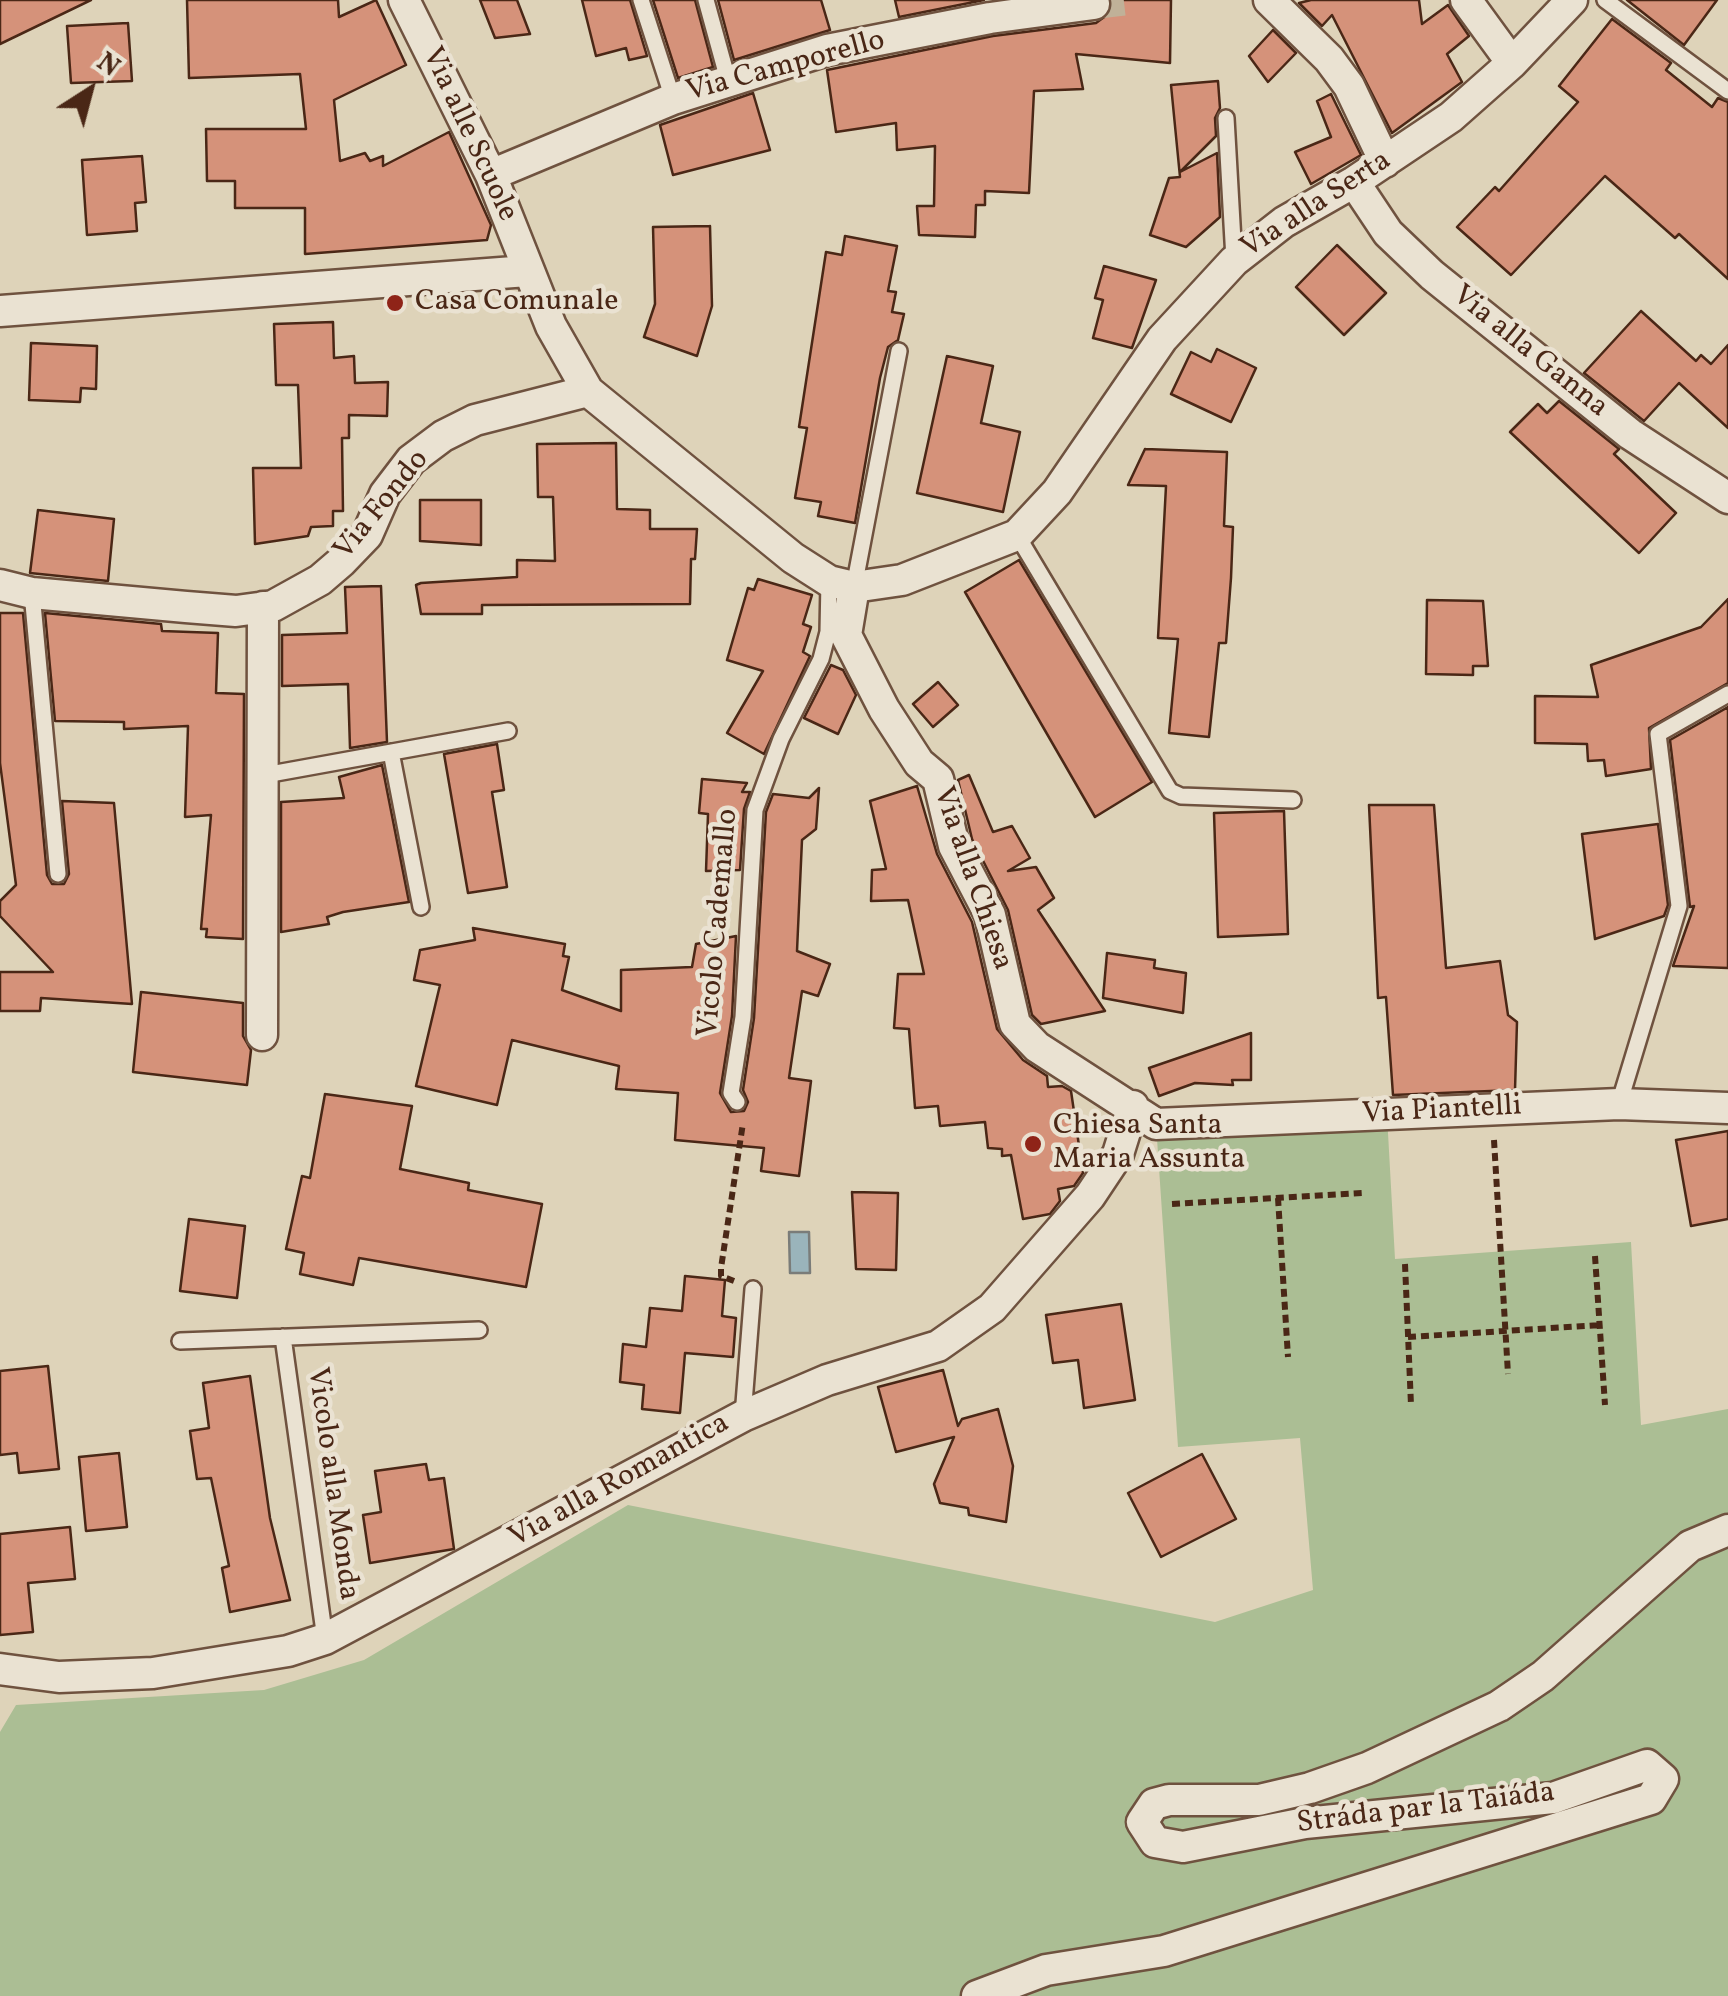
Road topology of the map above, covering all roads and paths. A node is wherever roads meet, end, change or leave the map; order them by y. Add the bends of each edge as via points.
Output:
1 (404, 0) edge
2 (642, 0) edge
3 (706, 0) edge
4 (1270, 0) edge
5 (1466, 0) edge
6 (1572, 0) edge
7 (1605, 0) edge
8 (1094, 4) dead end
9 (987, 9) edge
10 (1512, 64) junction
11 (728, 80) junction
12 (1728, 91) edge
13 (673, 99) junction
14 (1226, 118) dead end
15 (1385, 162) junction
16 (491, 176) junction
17 (1354, 182) junction
18 (1234, 260) junction
19 (527, 272) junction
20 (0, 311) edge
21 (899, 350) dead end
22 (588, 390) junction
23 (1728, 498) edge
24 (1018, 535) junction
25 (842, 584) junction
26 (0, 585) edge
27 (32, 593) junction
28 (263, 607) junction
29 (1728, 694) edge
30 (508, 731) dead end
31 (391, 752) junction
32 (265, 775) junction
33 (1294, 800) dead end
34 (58, 874) dead end
35 (421, 907) dead end
36 (262, 1035) dead end
37 (736, 1102) joint
38 (1618, 1104) junction
39 (1728, 1108) edge
40 (1492, 1109) junction
41 (1144, 1115) junction
42 (1363, 1194) dead end
43 (1278, 1198) junction
44 (1172, 1204) dead end
45 (1596, 1256) dead end
46 (1404, 1264) dead end
47 (753, 1289) joint
48 (1600, 1326) junction
49 (479, 1330) dead end
50 (1506, 1331) junction
51 (1408, 1336) junction
52 (282, 1337) junction
53 (180, 1340) dead end
54 (1288, 1357) dead end
55 (1508, 1374) dead end
56 (1412, 1405) dead end
57 (1605, 1405) dead end
58 (743, 1416) junction
59 (1728, 1530) edge
60 (325, 1639) junction
61 (0, 1670) edge
62 (977, 1996) edge

1 - 16 street, Via alle Scuole
2 - 13 lane
3 - 11 lane
4 - 15 street via 1349,86
5 - 10 street
6 - 10 street, Via alla Serta
7 - 12 lane
8 - 9 street, Via Camporello
9 - 11 street, Via Camporello
10 - 15 street, Via alla Serta
11 - 13 street, Via Camporello
13 - 16 street, Via Camporello
14 - 18 lane
15 - 17 street, Via alla Serta
16 - 19 street, Via alle Scuole
17 - 18 street, Via alla Serta
17 - 23 street, Via alla Ganna via 1388,233 1432,275 1630,434
18 - 24 street, Via alla Serta via 1162,340 1057,492
19 - 20 street
19 - 22 street, Via alle Scuole
21 - 25 lane
22 - 25 street via 778,546
22 - 28 street, Via Fondo via 475,420 443,436 411,460 385,494 368,535 340,562 295,595
24 - 25 street, Via alla Serta via 902,580
24 - 33 lane via 1170,791
25 - 37 lane, Vicolo Cademallo via 821,659 780,739 755,810 743,1017 731,1093
25 - 41 street, Via alla Chiesa via 846,635 867,682 919,763 938,779 954,846 990,915 1015,1024 1036,1047
26 - 27 street, Via Fondo
27 - 28 street, Via Fondo via 236,611
27 - 34 lane
28 - 32 street
29 - 38 lane via 1658,734 1679,906
30 - 31 lane
31 - 32 lane
31 - 35 lane
32 - 36 street
37 - 47 path via 745,1116 721,1268 722,1276
38 - 39 street, Via Piantelli
38 - 40 street, Via Piantelli
40 - 41 street, Via Piantelli
40 - 50 path
41 - 58 street, Via alla Romantica via 1090,1196 1018,1283 966,1330 906,1359 826,1380
42 - 43 path
43 - 44 path
43 - 54 path
45 - 48 path
46 - 51 path
47 - 58 lane
48 - 50 path
48 - 57 path
49 - 52 lane, Vicolo alla Monda
50 - 51 path
50 - 55 path
51 - 56 path
52 - 53 lane, Vicolo alla Monda
52 - 60 lane, Vicolo alla Monda
58 - 60 street, Via alla Romantica
59 - 62 street, Stráda par la Taiáda via 1690,1546 1543,1676 1499,1706 1310,1788 1259,1800 1169,1800 1154,1804 1142,1822 1155,1842 1183,1847 1305,1823 1554,1798 1648,1766 1662,1779 1652,1799 1164,1951 1046,1970
60 - 61 street, Via alla Romantica via 136,1675

